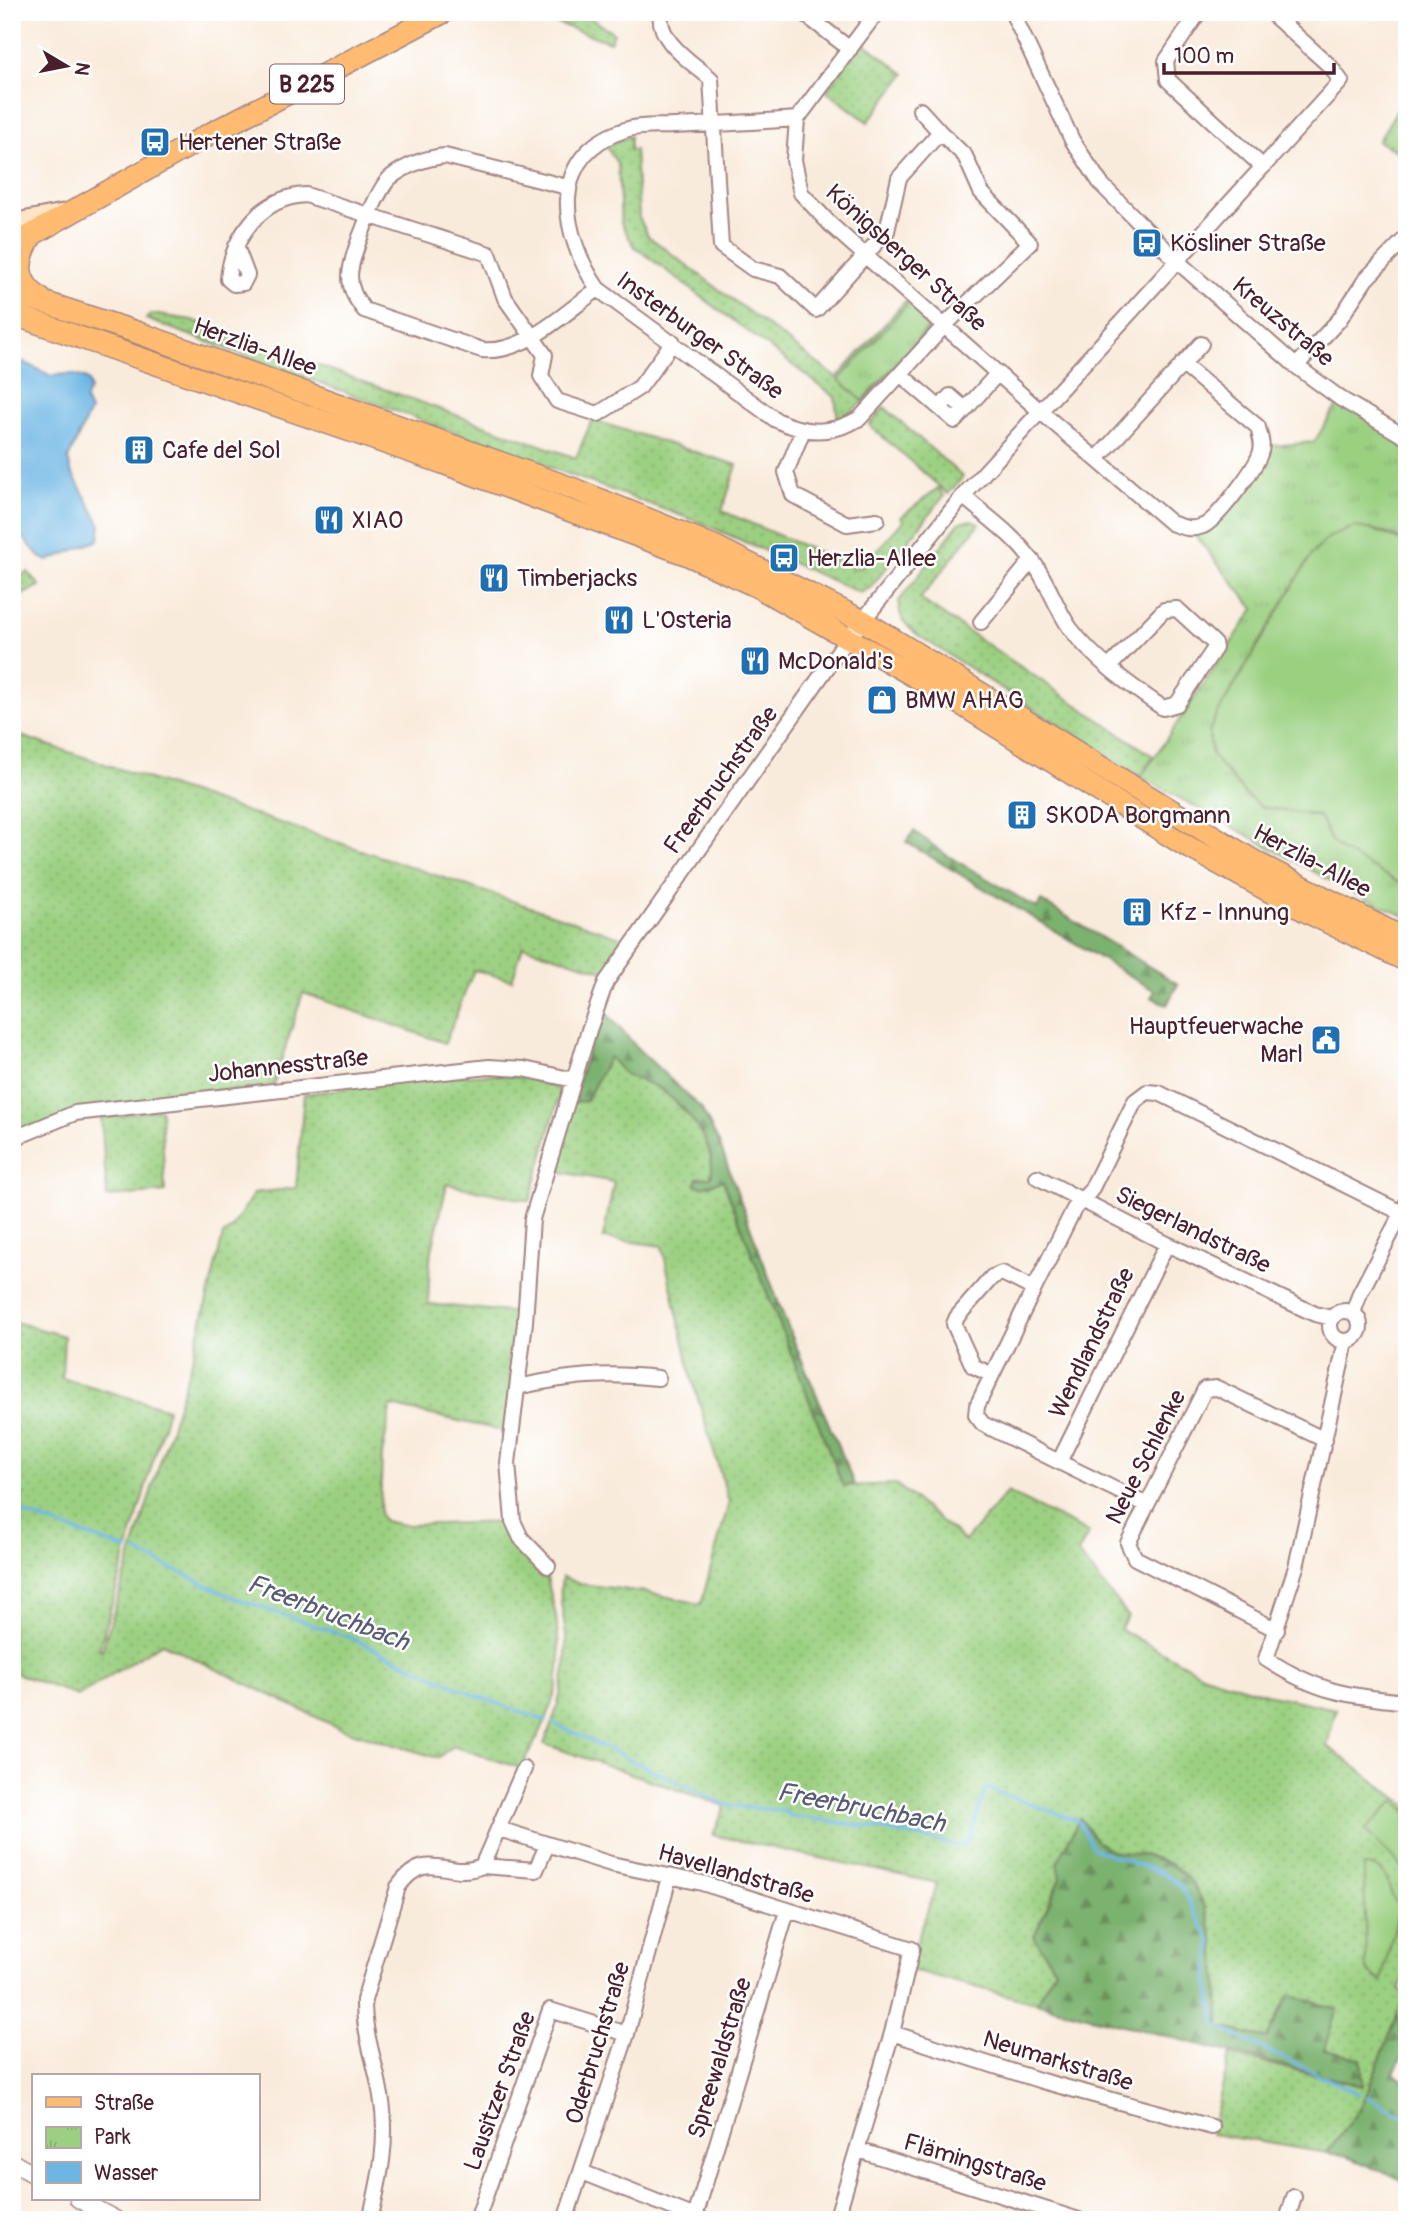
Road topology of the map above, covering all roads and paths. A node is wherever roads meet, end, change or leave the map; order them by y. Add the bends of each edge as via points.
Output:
1 (444, 12) edge
2 (661, 12) edge
3 (802, 12) edge
4 (877, 12) edge
5 (1012, 12) edge
6 (1199, 12) edge
7 (1270, 12) edge
8 (850, 49) junction
9 (920, 110) dead end
10 (797, 119) junction
11 (713, 124) junction
12 (940, 132) junction
13 (1263, 167) junction
14 (567, 187) junction
15 (64, 214) junction
16 (368, 217) junction
17 (12, 224) edge
18 (34, 232) junction
19 (1407, 237) edge
20 (12, 246) edge
21 (236, 246) dead end
22 (868, 255) junction
23 (1177, 261) junction
24 (598, 289) junction
25 (12, 292) edge
26 (49, 304) junction
27 (12, 314) edge
28 (945, 325) junction
29 (531, 337) junction
30 (673, 342) junction
31 (1202, 344) dead end
32 (1182, 364) junction
33 (1296, 366) junction
34 (999, 373) junction
35 (900, 374) junction
36 (1041, 412) junction
37 (803, 430) junction
38 (1407, 438) edge
39 (1097, 458) junction
40 (963, 496) junction
41 (877, 520) dead end
42 (1032, 559) junction
43 (865, 622) junction
44 (981, 622) dead end
45 (849, 639) junction
46 (1110, 666) junction
47 (1407, 940) edge
48 (1407, 961) edge
49 (574, 1080) junction
50 (12, 1139) edge
51 (1037, 1177) dead end
52 (1082, 1202) junction
53 (1404, 1208) edge
54 (1167, 1244) junction
55 (1034, 1289) junction
56 (1353, 1313) junction
57 (1332, 1318) junction
58 (1346, 1341) junction
59 (992, 1376) junction
60 (658, 1378) dead end
61 (517, 1387) junction
62 (1325, 1440) junction
63 (1059, 1462) junction
64 (1147, 1505) junction
65 (548, 1566) dead end
66 (1277, 1630) junction
67 (1407, 1702) edge
68 (524, 1769) dead end
69 (499, 1829) junction
70 (547, 1844) junction
71 (482, 1866) junction
72 (669, 1877) junction
73 (787, 1911) junction
74 (892, 2033) junction
75 (627, 2034) junction
76 (1212, 2127) dead end
77 (858, 2150) junction
78 (12, 2162) edge
79 (582, 2172) junction
80 (32, 2173) edge
81 (1294, 2197) dead end
82 (80, 2200) edge
83 (699, 2218) edge
84 (117, 2220) edge
85 (370, 2220) edge
86 (477, 2220) edge
87 (565, 2220) edge
88 (836, 2220) edge
89 (1079, 2220) edge
90 (1287, 2220) edge

1 - 15 main road, B 225
2 - 11 street via 659,22 666,38 711,79
3 - 8 street
4 - 8 street
5 - 23 street, Kreuzstraße via 1072,140 1094,173
6 - 13 street via 1166,61 1167,80
7 - 13 street via 1331,66 1341,81
8 - 10 street
9 - 12 street
10 - 11 street
10 - 22 street, Königsberger Straße via 794,160 802,193
11 - 14 street via 628,129 612,135 589,153
11 - 22 street via 720,246 754,269 780,276 816,310
12 - 22 street via 899,178 887,231
12 - 28 street, Insterburger Straße via 965,156 981,192 1030,243
13 - 23 street, Freerbruchstraße
14 - 16 street via 445,156 425,158 389,178
14 - 24 street, Insterburger Straße via 576,247 582,266
15 - 17 main road
15 - 18 main road, B 225
16 - 21 street via 306,195 292,195 251,220
16 - 29 street via 489,254 505,298
16 - 29 street via 349,274 352,294 364,310 482,350 511,349
18 - 20 main road, B 225
18 - 26 main road via 18,268 24,285
19 - 33 street via 1366,279 1339,320
22 - 28 street, Königsberger Straße
23 - 33 street, Kreuzstraße
23 - 36 street, Freerbruchstraße
24 - 29 street
24 - 30 street, Insterburger Straße
25 - 26 main road, Herzlia-Allee
26 - 43 main road, Herzlia-Allee via 586,494 714,546
27 - 45 main road, Herzlia-Allee via 443,463 688,555 758,587
28 - 34 street, Königsberger Straße
28 - 35 street, Insterburger Straße
29 - 30 street via 545,355 541,376 557,401 598,414 640,387
30 - 37 street, Insterburger Straße via 776,420
31 - 32 street
32 - 39 street
32 - 39 street, Königsberger Straße via 1258,428 1262,443 1260,455 1205,526 1190,529 1171,523
33 - 38 street, Kreuzstraße
34 - 35 street via 955,421
34 - 36 street, Königsberger Straße
35 - 37 street, Insterburger Straße via 848,425 819,432
36 - 39 street, Königsberger Straße
36 - 40 street, Freerbruchstraße
37 - 41 street via 786,472 793,495 847,524
40 - 42 street
40 - 43 street, Freerbruchstraße
42 - 44 street
42 - 46 street via 1070,627
43 - 45 street, Freerbruchstraße
43 - 47 main road, Herzlia-Allee via 1257,863
45 - 48 main road, Herzlia-Allee via 1183,844
45 - 49 street, Freerbruchstraße via 606,982
46 - 46 street via 1163,708 1177,704 1215,648 1177,609 1164,610
49 - 50 street, Johannesstraße via 489,1067 75,1113
49 - 61 street, Freerbruchstraße via 532,1219
51 - 52 street, Siegerlandstraße
52 - 53 street via 1135,1101 1147,1092 1159,1093
52 - 54 street, Siegerlandstraße
52 - 55 street via 1074,1209
53 - 56 street
54 - 57 street, Siegerlandstraße
54 - 63 street, Wendlandstraße
55 - 59 street
55 - 59 street via 1002,1273 992,1277 954,1324 973,1366
56 - 57 street via 1344,1310
56 - 58 street via 1360,1328
57 - 58 street via 1331,1332
58 - 62 street
59 - 63 street via 976,1415 984,1424
60 - 61 street via 574,1375
61 - 65 street, Freerbruchstraße via 508,1464 513,1521
62 - 64 street, Neue Schlenke via 1217,1388 1205,1390
62 - 66 street
63 - 64 street
64 - 66 street, Neue Schlenke via 1128,1542 1135,1558
66 - 67 street via 1266,1659 1293,1677 1339,1695
68 - 69 street
69 - 70 street, Havellandstraße
69 - 71 street
70 - 71 street via 536,1870
70 - 72 street, Havellandstraße
71 - 85 street via 473,1870 425,1866 408,1872 398,1887 364,2000 363,2017 382,2096 386,2136
72 - 73 street, Havellandstraße
72 - 75 street, Oderbruchstraße
73 - 74 street, Havellandstraße via 912,1949
73 - 83 street, Spreewaldstraße
74 - 76 street, Neumarkstraße via 1042,2081
74 - 77 street
75 - 79 street, Oderbruchstraße
75 - 86 street, Lausitzer Straße via 550,2010
77 - 88 street
77 - 89 street, Flämingstraße
78 - 80 street
79 - 83 street
79 - 87 street, Oderbruchstraße
81 - 90 street
82 - 84 street

